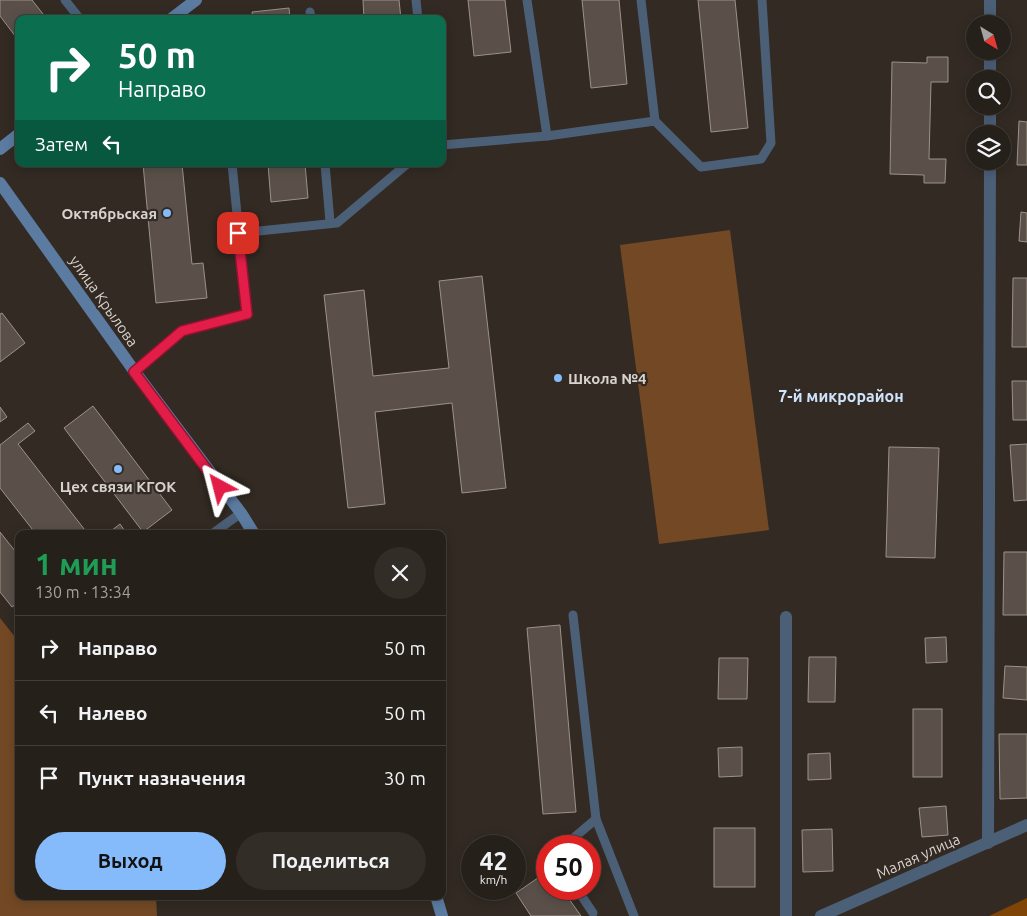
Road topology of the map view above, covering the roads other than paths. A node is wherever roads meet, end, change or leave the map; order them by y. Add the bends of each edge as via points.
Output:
1 (65, 0) edge
2 (196, 0) edge
3 (416, 0) edge
4 (527, 0) edge
5 (641, 0) edge
6 (762, 0) edge
7 (990, 0) edge
8 (77, 15) edge
9 (176, 15) edge
10 (418, 15) edge
11 (990, 15) edge
12 (656, 121) junction
13 (547, 136) junction
14 (15, 137) edge
15 (446, 145) edge
16 (0, 149) edge
17 (232, 167) edge
18 (325, 167) edge
19 (403, 167) edge
20 (990, 170) edge
21 (0, 183) edge
22 (330, 222) junction
23 (238, 233) junction
24 (134, 372) junction
25 (241, 513) junction
26 (218, 530) edge
27 (252, 530) edge
28 (573, 615) dead end
29 (786, 617) dead end
30 (596, 819) junction
31 (1027, 825) edge
32 (577, 835) edge
33 (988, 843) junction
34 (437, 900) edge
35 (585, 900) edge
36 (594, 913) dead end
37 (442, 916) edge
38 (634, 916) edge
39 (786, 916) edge
40 (821, 916) edge

1 - 8 lane
2 - 9 main road
3 - 10 lane
4 - 13 lane
5 - 12 lane
6 - 12 lane via 771,143 761,159 701,167
7 - 11 street
12 - 13 lane
13 - 15 lane
14 - 16 main road
17 - 23 lane
18 - 22 lane
19 - 22 lane via 338,223
20 - 33 street
21 - 24 main road, улица Крылова
22 - 23 lane
23 - 24 lane via 247,314 182,331
24 - 25 main road, улица Крылова
25 - 26 lane
25 - 27 main road, улица Крылова
28 - 30 lane
29 - 39 street
30 - 32 lane
30 - 38 lane
31 - 33 street, Малая улица
33 - 40 street, Малая улица
34 - 37 main road
35 - 36 lane

